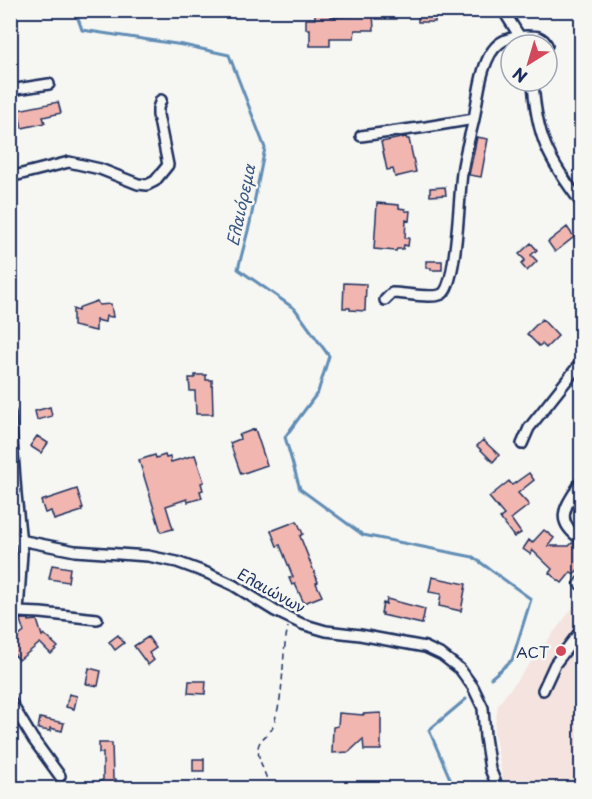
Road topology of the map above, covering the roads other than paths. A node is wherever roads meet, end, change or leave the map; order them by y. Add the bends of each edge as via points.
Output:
1 (503, 10) edge
2 (518, 33) edge
3 (499, 43) edge
4 (49, 84) dead end
5 (10, 90) edge
6 (533, 93) edge
7 (161, 100) dead end
8 (474, 119) junction
9 (361, 136) dead end
10 (10, 177) edge
11 (582, 204) edge
12 (385, 300) dead end
13 (582, 360) edge
14 (10, 413) edge
15 (522, 444) dead end
16 (582, 480) edge
17 (10, 538) edge
18 (21, 540) junction
19 (582, 540) edge
20 (14, 612) edge
21 (97, 619) dead end
22 (582, 629) edge
23 (543, 690) dead end
24 (10, 701) edge
25 (60, 776) dead end
26 (498, 789) edge

1 - 2 street
3 - 8 street via 483,71
4 - 5 street
6 - 11 street via 543,142
7 - 10 street via 159,122 168,165 155,181 138,184 69,162
8 - 9 street
8 - 12 street via 462,171 453,270 447,290 433,296 392,293
13 - 15 street via 529,428
14 - 18 street
16 - 19 street via 564,510 566,526
17 - 18 street, Ελαιώνων
18 - 20 street
18 - 26 street, Ελαιώνων via 75,551 148,555 177,561 233,585 290,619 320,630 425,647 442,655 460,669 483,708 490,769
20 - 21 street
22 - 23 street via 555,664
24 - 25 street

